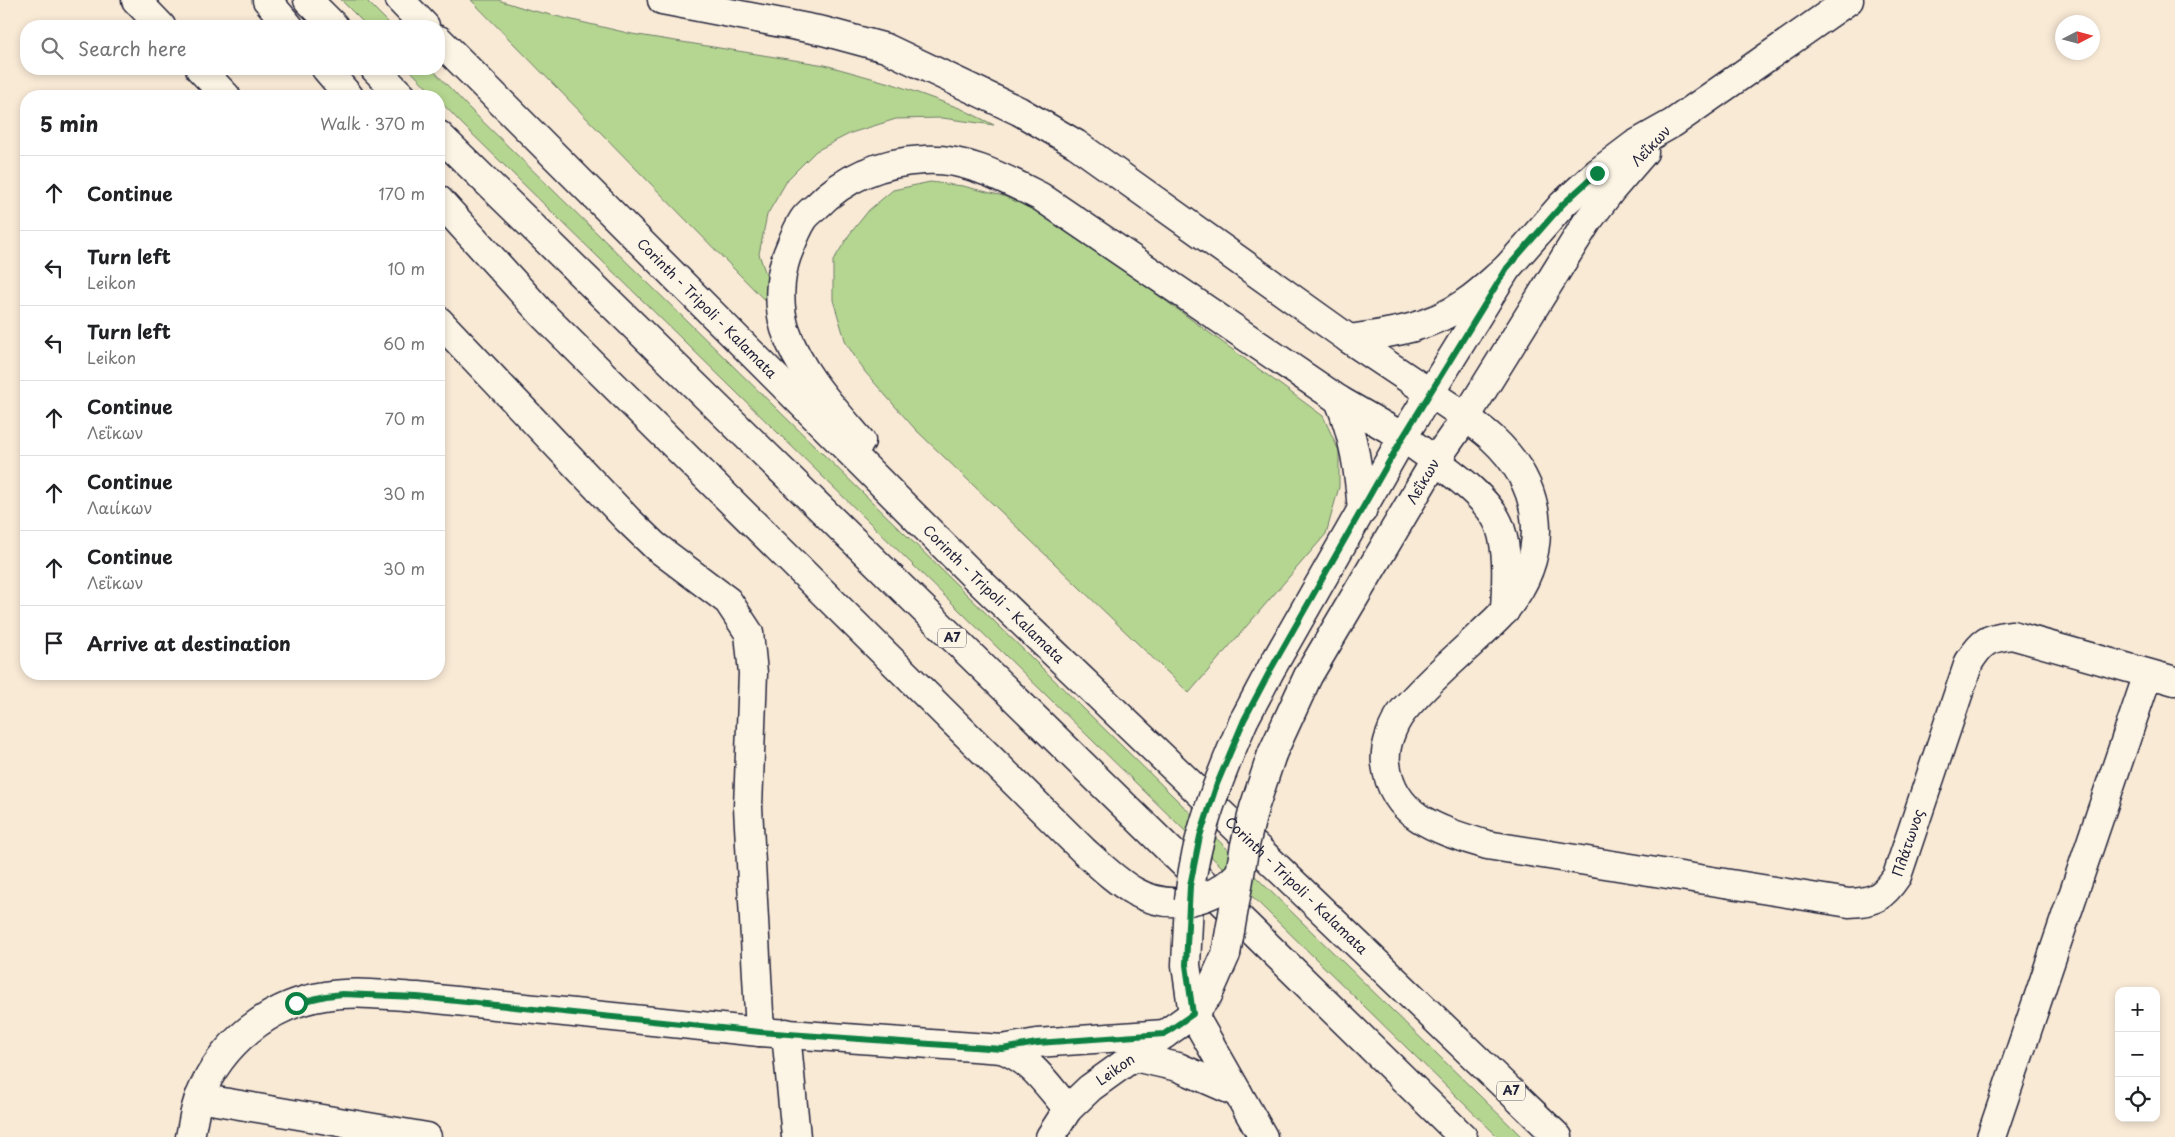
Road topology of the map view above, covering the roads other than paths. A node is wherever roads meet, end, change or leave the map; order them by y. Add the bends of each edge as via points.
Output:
1 (136, 0) edge
2 (267, 0) edge
3 (308, 0) edge
4 (400, 0) edge
5 (662, 0) edge
6 (1846, 1) edge
7 (155, 20) edge
8 (284, 20) edge
9 (328, 20) edge
10 (419, 20) edge
11 (445, 46) edge
12 (206, 75) edge
13 (331, 75) edge
14 (381, 75) edge
15 (220, 90) edge
16 (344, 90) edge
17 (396, 90) edge
18 (1674, 122) junction
19 (445, 141) edge
20 (445, 207) edge
21 (1507, 268) junction
22 (445, 327) edge
23 (1349, 338) junction
24 (1430, 393) junction
25 (1339, 400) junction
26 (1466, 417) junction
27 (1403, 437) junction
28 (1435, 461) junction
29 (1362, 511) junction
30 (974, 576) junction
31 (1505, 610) junction
32 (2148, 674) junction
33 (2175, 681) edge
34 (1239, 874) junction
35 (1189, 901) junction
36 (1193, 1014) junction
37 (773, 1032) junction
38 (1164, 1034) junction
39 (1002, 1049) junction
40 (1134, 1057) junction
41 (1238, 1093) junction
42 (199, 1098) junction
43 (1068, 1109) junction
44 (190, 1137) edge
45 (427, 1137) edge
46 (796, 1137) edge
47 (1050, 1137) edge
48 (1263, 1137) edge
49 (1463, 1137) edge
50 (1558, 1137) edge
51 (1991, 1137) edge

1 - 7 main road
2 - 8 main road
3 - 9 main road
4 - 10 main road
5 - 23 main road, Πλάτωνος via 823,31 886,48 981,92 1076,144
6 - 18 main road, Λεΐκων
11 - 30 main road, Corinth - Tripoli - Kalamata / Α7
12 - 15 main road
13 - 16 main road
14 - 17 main road
18 - 21 main road, Λεΐκων via 1634,145 1597,173 1563,204
18 - 26 main road, Λεΐκων via 1636,161 1587,222
19 - 49 main road, Α7
20 - 35 main road via 545,317 1084,850 1125,887 1153,900 1173,904
21 - 23 main road via 1465,303 1433,321 1397,332
21 - 24 main road
22 - 37 main road via 628,520 655,546 728,601 749,633 753,673 748,808
23 - 24 main road, Πλάτωνος
24 - 26 main road, Πλάτωνος
24 - 27 main road
25 - 27 main road
25 - 29 main road via 1349,423 1360,473
25 - 30 main road via 1041,197 1003,178 963,163 925,160 889,165 858,175 829,193 803,219 781,272 785,328 808,375
26 - 28 main road, Λεΐκων
26 - 31 main road, Πλάτωνος via 1512,461 1527,485 1535,513 1536,541 1529,572
27 - 28 main road
27 - 29 main road
28 - 31 main road via 1464,482 1484,502 1500,526 1505,555
28 - 34 main road, Λεΐκων, bridge via 1308,676 1272,754 1254,808
29 - 35 main road, bridge via 1244,720 1217,784 1200,836
30 - 50 main road, Corinth - Tripoli - Kalamata / Α7
31 - 32 main road, Πλάτωνος via 1401,713 1389,736 1385,758 1388,781 1398,799 1418,818 1444,831 1488,845 1849,904 1867,902 1886,893 1897,876 1970,662 1980,645 1993,637 2012,635
32 - 33 main road, Πλάτωνος
32 - 51 main road
34 - 35 main road, bridge via 1226,887
34 - 36 main road, Leikon, bridge via 1226,954 1208,995
35 - 36 main road via 1186,965
36 - 38 main road, Leikon
36 - 41 main road
37 - 39 main road
37 - 42 main road via 417,997 326,996 286,1007 251,1028 220,1057
37 - 46 main road
38 - 39 main road via 1037,1043
38 - 40 main road, Leikon
39 - 43 main road via 1019,1056 1036,1070
40 - 41 main road via 1178,1066
40 - 43 main road, Leikon via 1090,1088
41 - 48 main road
42 - 44 main road
42 - 45 main road
43 - 47 main road, Leikon

